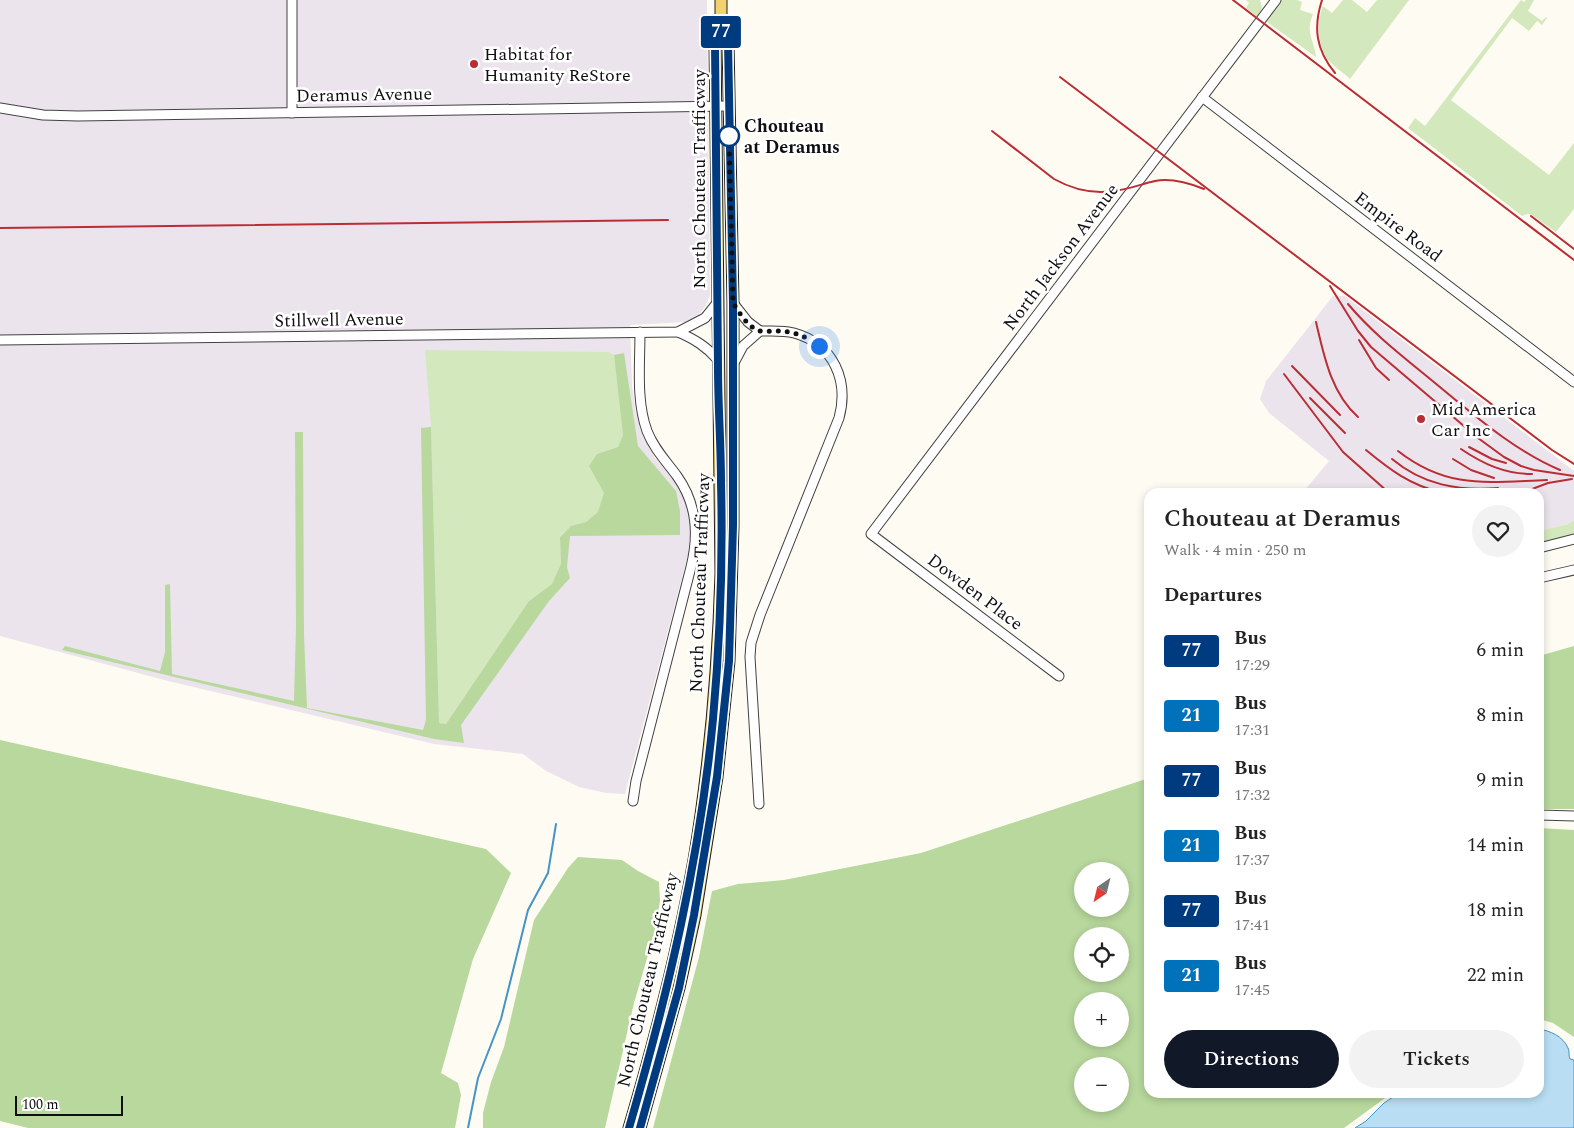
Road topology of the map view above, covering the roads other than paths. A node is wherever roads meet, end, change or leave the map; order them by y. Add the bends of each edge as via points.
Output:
1 (292, 0) edge
2 (721, 0) edge
3 (1276, 0) edge
4 (721, 32) junction
5 (1202, 98) junction
6 (716, 106) junction
7 (728, 106) junction
8 (0, 108) edge
9 (292, 113) junction
10 (717, 303) junction
11 (733, 303) junction
12 (760, 331) junction
13 (640, 332) junction
14 (678, 332) junction
15 (0, 340) edge
16 (718, 360) junction
17 (732, 369) junction
18 (1574, 382) edge
19 (871, 534) joint
20 (1574, 539) edge
21 (1544, 547) edge
22 (1574, 570) edge
23 (1544, 577) edge
24 (1059, 676) dead end
25 (712, 777) junction
26 (633, 801) dead end
27 (759, 804) dead end
28 (1544, 815) edge
29 (1574, 816) edge
30 (629, 1128) edge
31 (640, 1128) edge

1 - 9 street
2 - 4 main road, North Chouteau Trafficway
3 - 5 street, North Jackson Avenue
4 - 6 main road, North Chouteau Trafficway via 715,43
4 - 7 main road, North Chouteau Trafficway via 728,42
5 - 18 street, Empire Road
5 - 19 street, North Jackson Avenue
6 - 7 street, Deramus Avenue
6 - 9 street, Deramus Avenue
6 - 10 main road, North Chouteau Trafficway
7 - 11 main road, North Chouteau Trafficway
8 - 9 street, Deramus Avenue via 57,116
10 - 14 street, Stillwell Avenue via 705,318
10 - 16 main road, North Chouteau Trafficway
11 - 12 street
11 - 17 main road, North Chouteau Trafficway
12 - 17 street, North Chouteau Trafficway via 744,346
12 - 27 street via 783,331 807,338 819,346 837,368 843,391 839,418 751,643
13 - 14 street, Stillwell Avenue
13 - 15 street, Stillwell Avenue
13 - 26 street, North Chouteau Trafficway via 641,403 646,429 655,448 687,492 694,512 696,534 692,567
14 - 16 street, Stillwell Avenue via 695,339
16 - 25 main road, North Chouteau Trafficway via 720,594
17 - 25 main road, North Chouteau Trafficway via 733,526 729,661
19 - 24 street, Dowden Place
20 - 21 street
22 - 23 street
25 - 30 main road, North Chouteau Trafficway via 667,988
25 - 31 main road, North Chouteau Trafficway via 694,915 679,988
28 - 29 street

